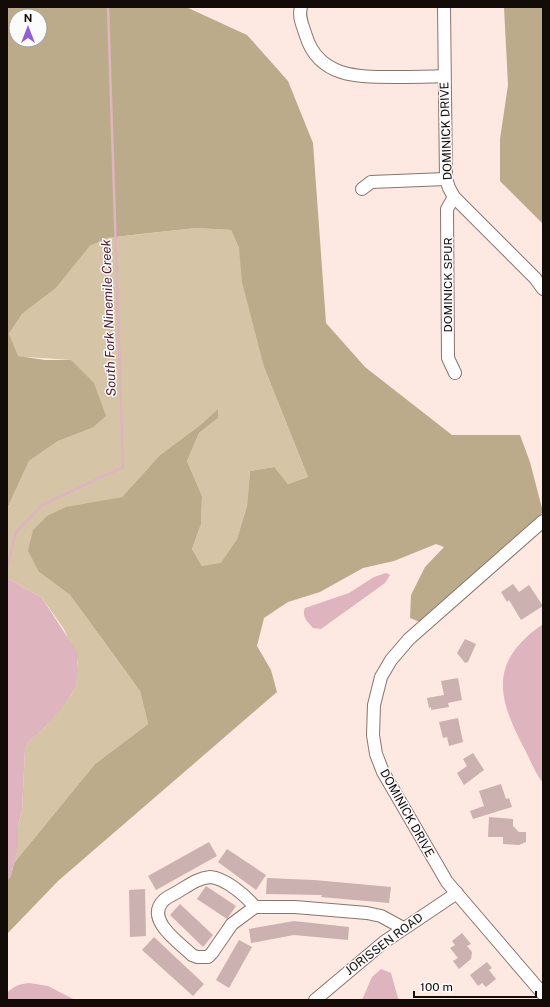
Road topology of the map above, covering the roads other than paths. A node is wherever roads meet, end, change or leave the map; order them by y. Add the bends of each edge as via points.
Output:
1 (301, 7) edge
2 (444, 7) edge
3 (444, 76) junction
4 (446, 179) junction
5 (362, 188) dead end
6 (454, 197) junction
7 (543, 288) edge
8 (454, 373) dead end
9 (543, 521) edge
10 (456, 893) junction
11 (255, 906) junction
12 (403, 928) junction
13 (543, 994) edge
14 (315, 1000) edge

1 - 3 street via 299,14 307,40 324,63 336,71 361,77
2 - 3 street, DOMINICK DRIVE
3 - 4 street, DOMINICK DRIVE
4 - 5 street via 372,182
4 - 6 street, DOMINICK DRIVE
6 - 7 street, DOMINICK DRIVE
6 - 8 street, DOMINICK SPUR via 447,209 448,358
9 - 10 street, DOMINICK DRIVE via 409,639 391,660 378,686 372,715 376,754 383,772 437,866
10 - 12 street, JORISSEN ROAD
10 - 13 street, DOMINICK DRIVE
11 - 11 street via 219,878 210,877 199,879 165,899 158,913 164,929 192,955 203,958 212,953 232,924
11 - 12 street via 367,913 381,916
12 - 14 street, JORISSEN ROAD via 352,966

